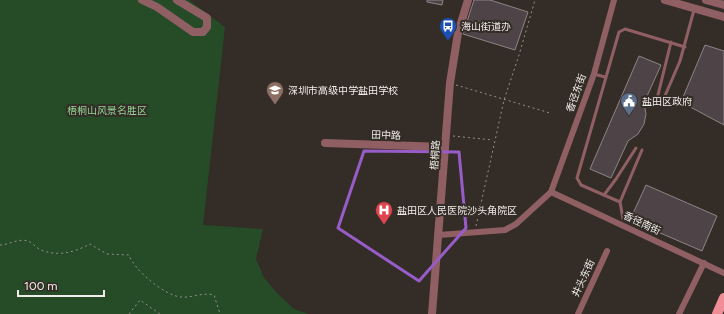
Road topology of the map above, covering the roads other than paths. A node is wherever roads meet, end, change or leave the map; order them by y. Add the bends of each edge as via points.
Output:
1 (142, 0) edge
2 (177, 0) edge
3 (468, 0) edge
4 (614, 0) edge
5 (665, 0) edge
6 (706, 0) edge
7 (724, 5) edge
8 (695, 9) junction
9 (724, 18) edge
10 (671, 42) junction
11 (685, 47) junction
12 (594, 74) junction
13 (605, 77) junction
14 (656, 103) dead end
15 (661, 104) dead end
16 (325, 143) dead end
17 (445, 147) junction
18 (636, 148) dead end
19 (642, 150) dead end
20 (551, 192) junction
21 (604, 195) junction
22 (620, 202) junction
23 (623, 219) dead end
24 (439, 235) junction
25 (607, 251) dead end
26 (704, 263) junction
27 (724, 273) edge
28 (724, 298) edge
29 (432, 314) edge
30 (578, 314) edge
31 (679, 314) edge
32 (717, 314) edge

1 - 2 street via 157,7 193,32 203,32 207,27 207,18
3 - 17 street, 梧桐路 via 458,33 450,83
4 - 12 street, 香径东街
5 - 8 street
6 - 7 street
8 - 9 street
8 - 11 lane
10 - 11 lane
10 - 13 lane via 625,29 619,32
10 - 14 lane
11 - 15 lane
12 - 13 lane
12 - 20 street, 香径东街
13 - 21 lane via 578,178 581,185
16 - 17 street, 田中路
17 - 24 street, 梧桐路
18 - 21 lane
19 - 22 lane
20 - 24 street via 516,224 497,232
20 - 26 street, 香径南街
21 - 22 lane
22 - 23 lane
24 - 29 street, 梧桐路
25 - 30 street, 井头东街
26 - 27 street, 香径南街
26 - 31 street
28 - 32 main road

